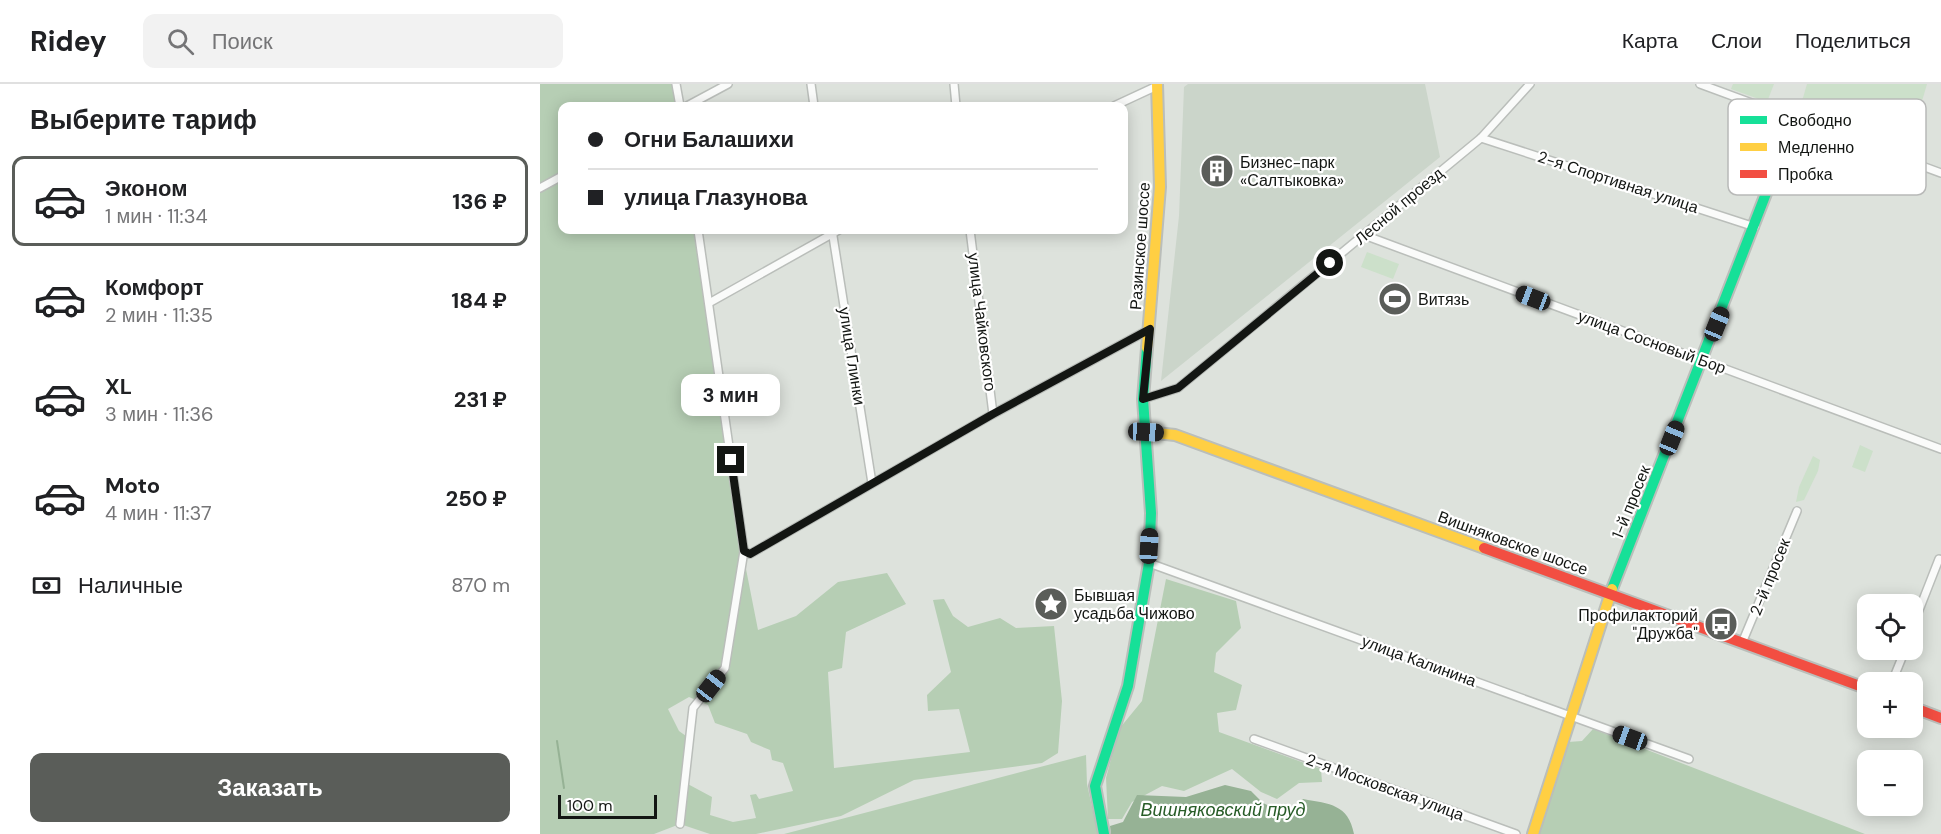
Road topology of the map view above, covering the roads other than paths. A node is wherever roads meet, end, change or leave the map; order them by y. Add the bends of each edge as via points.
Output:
1 (676, 84) edge
2 (728, 84) edge
3 (811, 84) edge
4 (954, 84) edge
5 (1530, 84) edge
6 (1700, 84) edge
7 (1157, 85) edge
8 (1741, 99) edge
9 (679, 102) edge
10 (694, 102) edge
11 (813, 102) edge
12 (956, 102) edge
13 (1122, 102) edge
14 (1481, 138) junction
15 (1926, 167) edge
16 (1941, 173) edge
17 (558, 178) edge
18 (540, 188) edge
19 (1767, 195) edge
20 (1755, 226) junction
21 (699, 234) edge
22 (829, 234) edge
23 (834, 234) edge
24 (970, 234) edge
25 (1364, 236) junction
26 (709, 303) junction
27 (1150, 329) junction
28 (1703, 361) junction
29 (1143, 399) junction
30 (993, 414) junction
31 (1146, 432) junction
32 (1941, 449) edge
33 (872, 483) junction
34 (1797, 511) dead end
35 (744, 551) junction
36 (1939, 559) dead end
37 (1149, 563) junction
38 (1610, 595) junction
39 (1923, 600) edge
40 (1742, 643) junction
41 (1857, 685) edge
42 (1923, 711) edge
43 (1572, 717) junction
44 (1941, 718) edge
45 (1254, 739) dead end
46 (1689, 759) dead end
47 (680, 824) dead end
48 (1104, 834) edge
49 (1516, 834) edge
50 (1533, 834) edge

1 - 9 street
2 - 10 street
3 - 11 street
4 - 12 street
5 - 14 street, Лесной проезд
6 - 8 street
7 - 13 street
7 - 27 street, Разинское шоссе via 1160,187
14 - 20 street, 2-я Спортивная улица
14 - 25 street, Лесной проезд
15 - 16 street
17 - 18 street
19 - 20 street, 1-й просек
20 - 28 street, 1-й просек
21 - 26 street
22 - 26 street
23 - 33 street, улица Глинки
24 - 30 street, улица Чайковского
25 - 28 street, улица Сосновый Бор
25 - 29 street, Лесной проезд via 1178,388
26 - 35 street
27 - 29 street, Разинское шоссе
27 - 30 street
28 - 32 street, улица Сосновый Бор
28 - 38 street, 1-й просек
29 - 31 street, Разинское шоссе
30 - 33 street
31 - 37 street, Разинское шоссе via 1151,513
31 - 38 street, Вишняковское шоссе via 1175,435
33 - 35 street via 750,554
34 - 40 street, 2-й просек
35 - 47 street via 724,668 693,708
36 - 39 street
37 - 43 street, улица Калинина
37 - 48 street, Разинское шоссе via 1128,686 1095,786
38 - 40 street, Вишняковское шоссе
38 - 43 street, 1-й просек
40 - 41 street, Вишняковское шоссе
42 - 44 street
43 - 46 street, улица Калинина
43 - 50 street, 1-й просек
45 - 49 street, 2-я Московская улица

